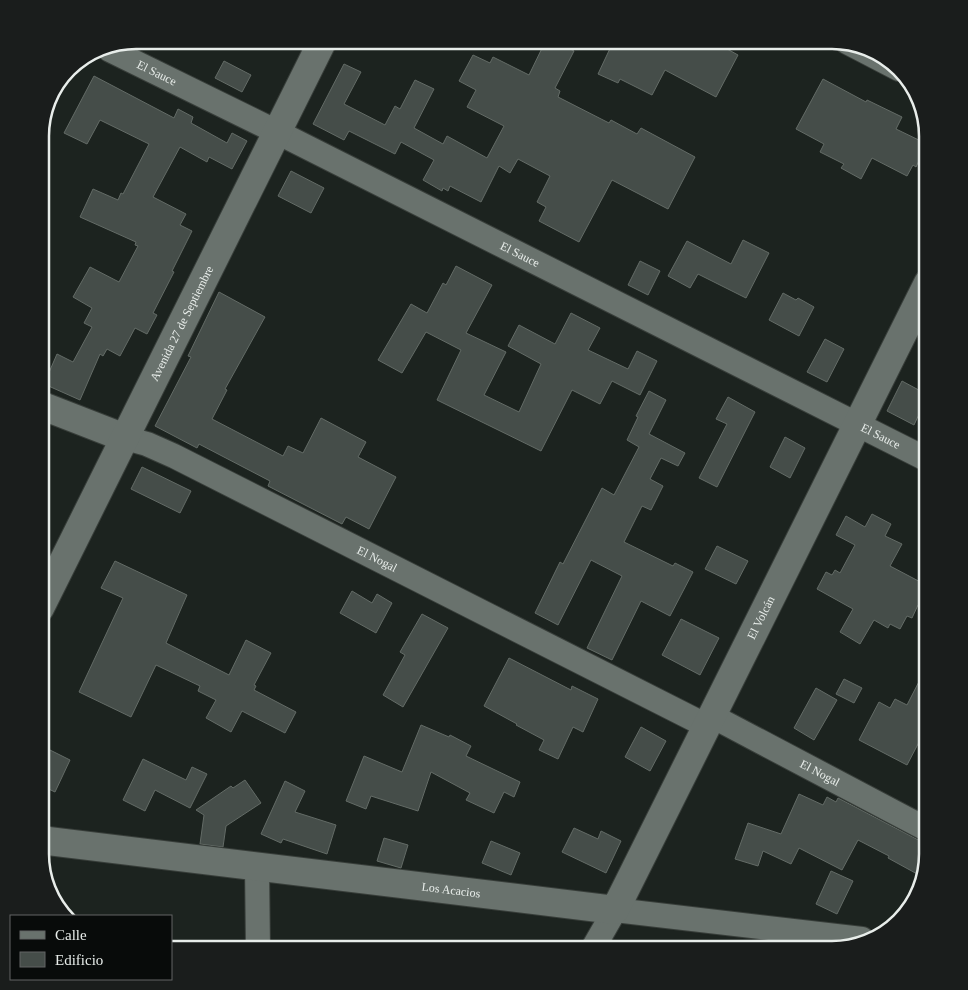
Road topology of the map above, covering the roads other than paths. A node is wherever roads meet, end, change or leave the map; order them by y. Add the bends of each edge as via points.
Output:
1 (318, 49) edge
2 (113, 52) edge
3 (277, 132) junction
4 (919, 301) edge
5 (49, 409) edge
6 (858, 424) junction
7 (125, 438) junction
8 (919, 455) edge
9 (49, 590) edge
10 (710, 721) junction
11 (919, 826) edge
12 (49, 841) edge
13 (257, 867) junction
14 (615, 910) junction
15 (855, 938) edge
16 (258, 941) edge
17 (597, 941) edge

1 - 3 street, Avenida 27 de Septiembre
2 - 3 street, El Sauce
3 - 6 street, El Sauce
3 - 7 street, Avenida 27 de Septiembre
4 - 6 street, El Volcán
5 - 7 street, El Nogal
6 - 8 street, El Sauce
6 - 10 street, El Volcán
7 - 9 street, Avenida 27 de Septiembre
7 - 10 street, El Nogal via 174,456
10 - 11 street, El Nogal
10 - 14 street, El Volcán
12 - 13 street, Los Acacios
13 - 14 street, Los Acacios
13 - 16 street
14 - 15 street, Los Acacios
14 - 17 street, El Volcán

